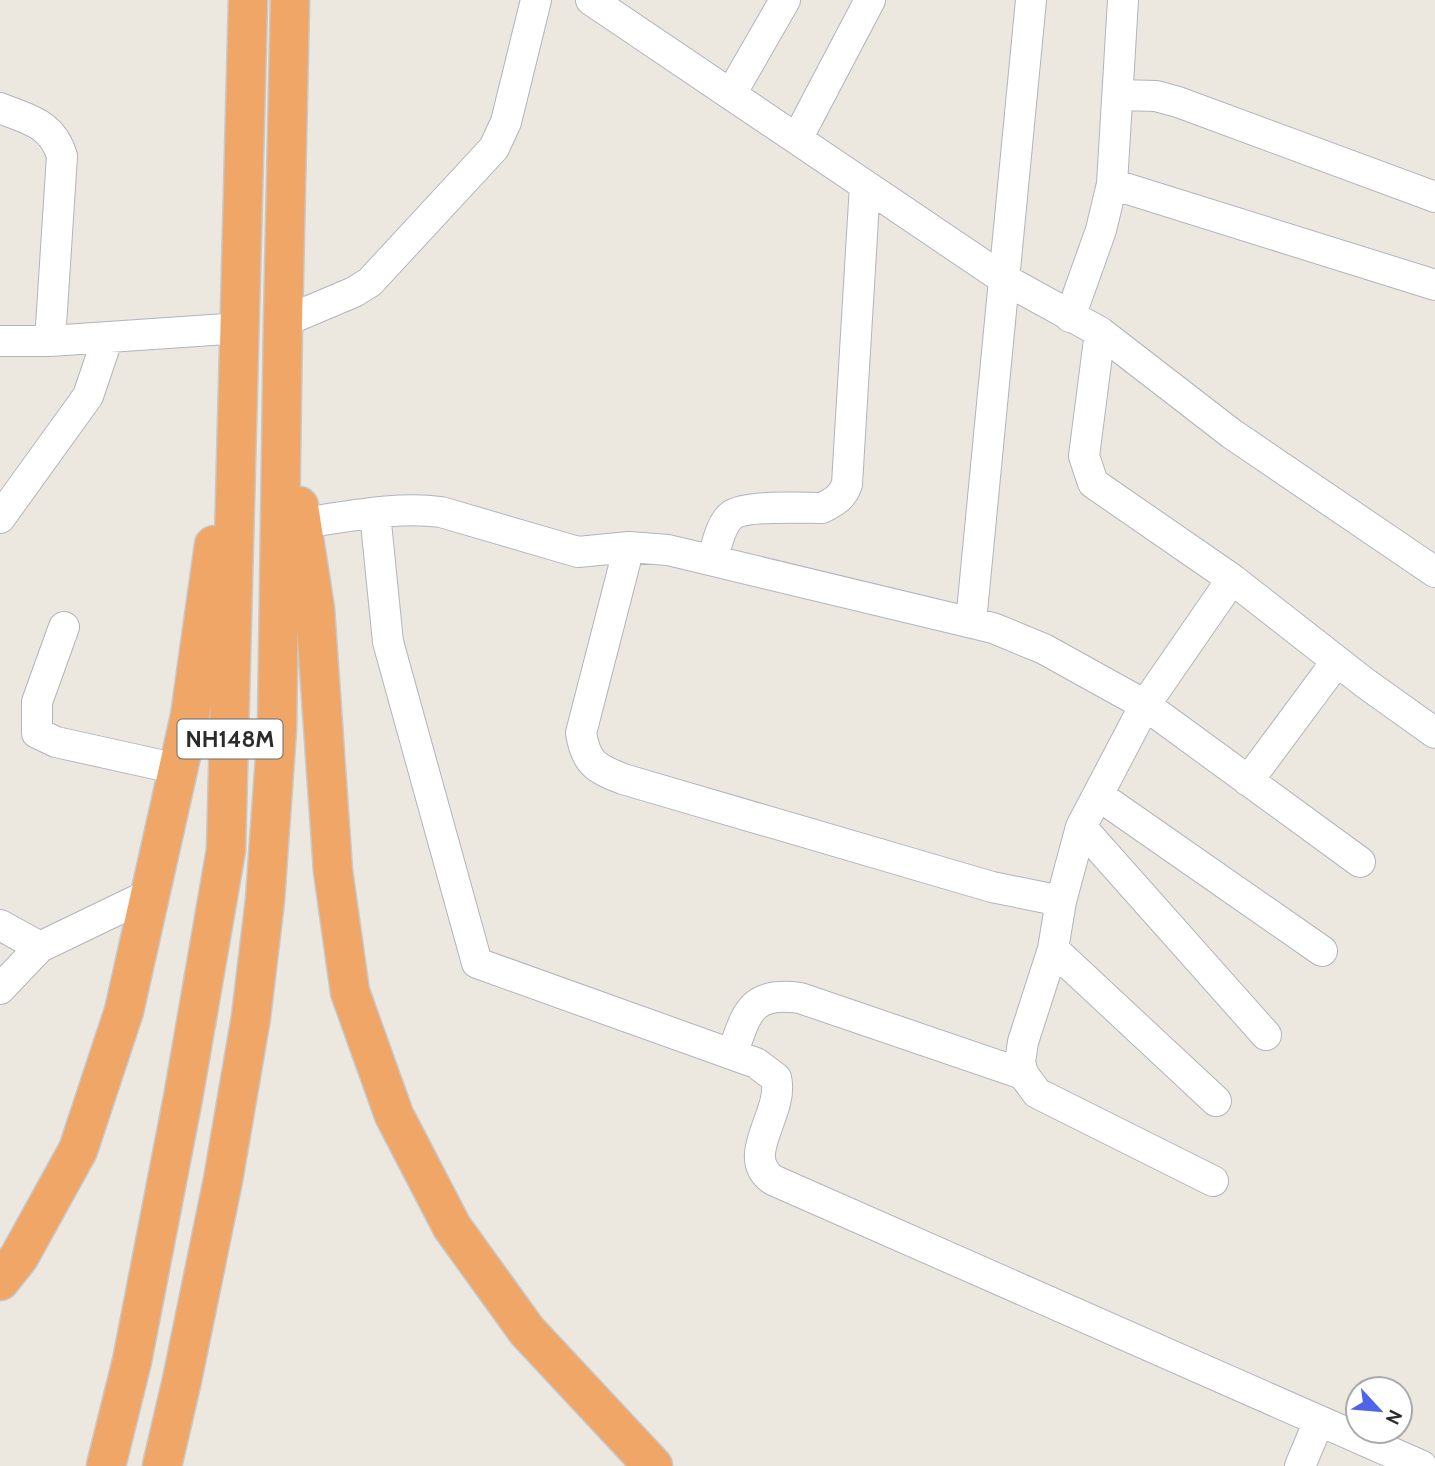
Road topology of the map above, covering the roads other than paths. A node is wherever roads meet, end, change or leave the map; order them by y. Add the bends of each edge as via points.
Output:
1 (248, 0) edge
2 (290, 0) edge
3 (536, 0) edge
4 (590, 0) edge
5 (785, 0) edge
6 (870, 0) edge
7 (1031, 0) edge
8 (1123, 0) edge
9 (731, 94) junction
10 (1118, 95) junction
11 (0, 108) edge
12 (797, 139) junction
13 (1112, 184) junction
14 (865, 185) junction
15 (1435, 197) edge
16 (1004, 279) junction
17 (1435, 285) edge
18 (1070, 317) junction
19 (282, 322) junction
20 (241, 328) junction
21 (1100, 332) junction
22 (108, 337) junction
23 (0, 341) edge
24 (50, 341) junction
25 (282, 393) junction
26 (239, 399) junction
27 (375, 513) junction
28 (0, 518) edge
29 (302, 523) junction
30 (629, 547) junction
31 (712, 561) junction
32 (1435, 572) edge
33 (1232, 579) junction
34 (971, 622) junction
35 (64, 627) dead end
36 (1337, 661) junction
37 (1145, 705) junction
38 (1435, 733) edge
39 (178, 769) junction
40 (1248, 781) junction
41 (1098, 795) junction
42 (1081, 827) junction
43 (1360, 862) dead end
44 (150, 894) junction
45 (1061, 901) junction
46 (0, 925) edge
47 (40, 947) junction
48 (1053, 949) junction
49 (1322, 951) dead end
50 (0, 989) edge
51 (1266, 1035) dead end
52 (732, 1054) junction
53 (1023, 1074) junction
54 (1216, 1101) dead end
55 (1213, 1181) dead end
56 (0, 1282) edge
57 (1319, 1421) junction
58 (106, 1466) edge
59 (162, 1466) edge
60 (653, 1466) edge
61 (1300, 1466) edge
62 (1422, 1466) edge

1 - 20 highway, NH148M
2 - 19 highway, NH148M
3 - 19 street via 506,122 494,148 369,282
4 - 9 street
5 - 9 street
6 - 12 street
7 - 16 street
8 - 10 street
9 - 12 street
10 - 13 street
10 - 15 street via 1178,102
11 - 24 street via 41,124 58,141 62,156
12 - 14 street
13 - 17 street
13 - 18 street
14 - 16 street
14 - 31 street via 845,493 822,508 743,510 731,515
16 - 18 street
16 - 34 street
18 - 21 street
19 - 25 highway, NH148M
20 - 22 street
20 - 26 highway, NH148M
21 - 32 street via 1232,434
21 - 33 street via 1084,456 1093,483
22 - 24 street
22 - 28 street via 88,396
23 - 24 street
25 - 29 highway
25 - 59 highway, NH148M via 277,729 265,900 251,1017 223,1180
26 - 39 highway
26 - 58 highway, NH148M via 226,850 132,1361
27 - 29 street
27 - 30 street via 441,512 578,552
27 - 52 street via 388,642 477,963
29 - 60 highway via 315,609 333,871 350,992 394,1115 452,1227 527,1331
30 - 31 street via 668,550
30 - 45 street via 581,733 585,755 602,771 992,887
31 - 34 street
33 - 36 street
33 - 37 street
34 - 37 street via 1022,638
35 - 39 street via 37,702 37,733 56,742
36 - 38 street
36 - 40 street
37 - 40 street
37 - 41 street
39 - 44 highway
40 - 43 street
41 - 42 street
41 - 49 street
42 - 45 street
42 - 51 street
44 - 47 street
44 - 56 highway via 124,1011 78,1150 19,1257
45 - 48 street
46 - 47 street
47 - 50 street
48 - 53 street via 1023,1042
48 - 54 street
52 - 53 street via 756,1003 782,995
52 - 57 street via 756,1063 776,1078 778,1099 759,1162 763,1173 774,1181
53 - 55 street via 1037,1093
57 - 61 street
57 - 62 street

